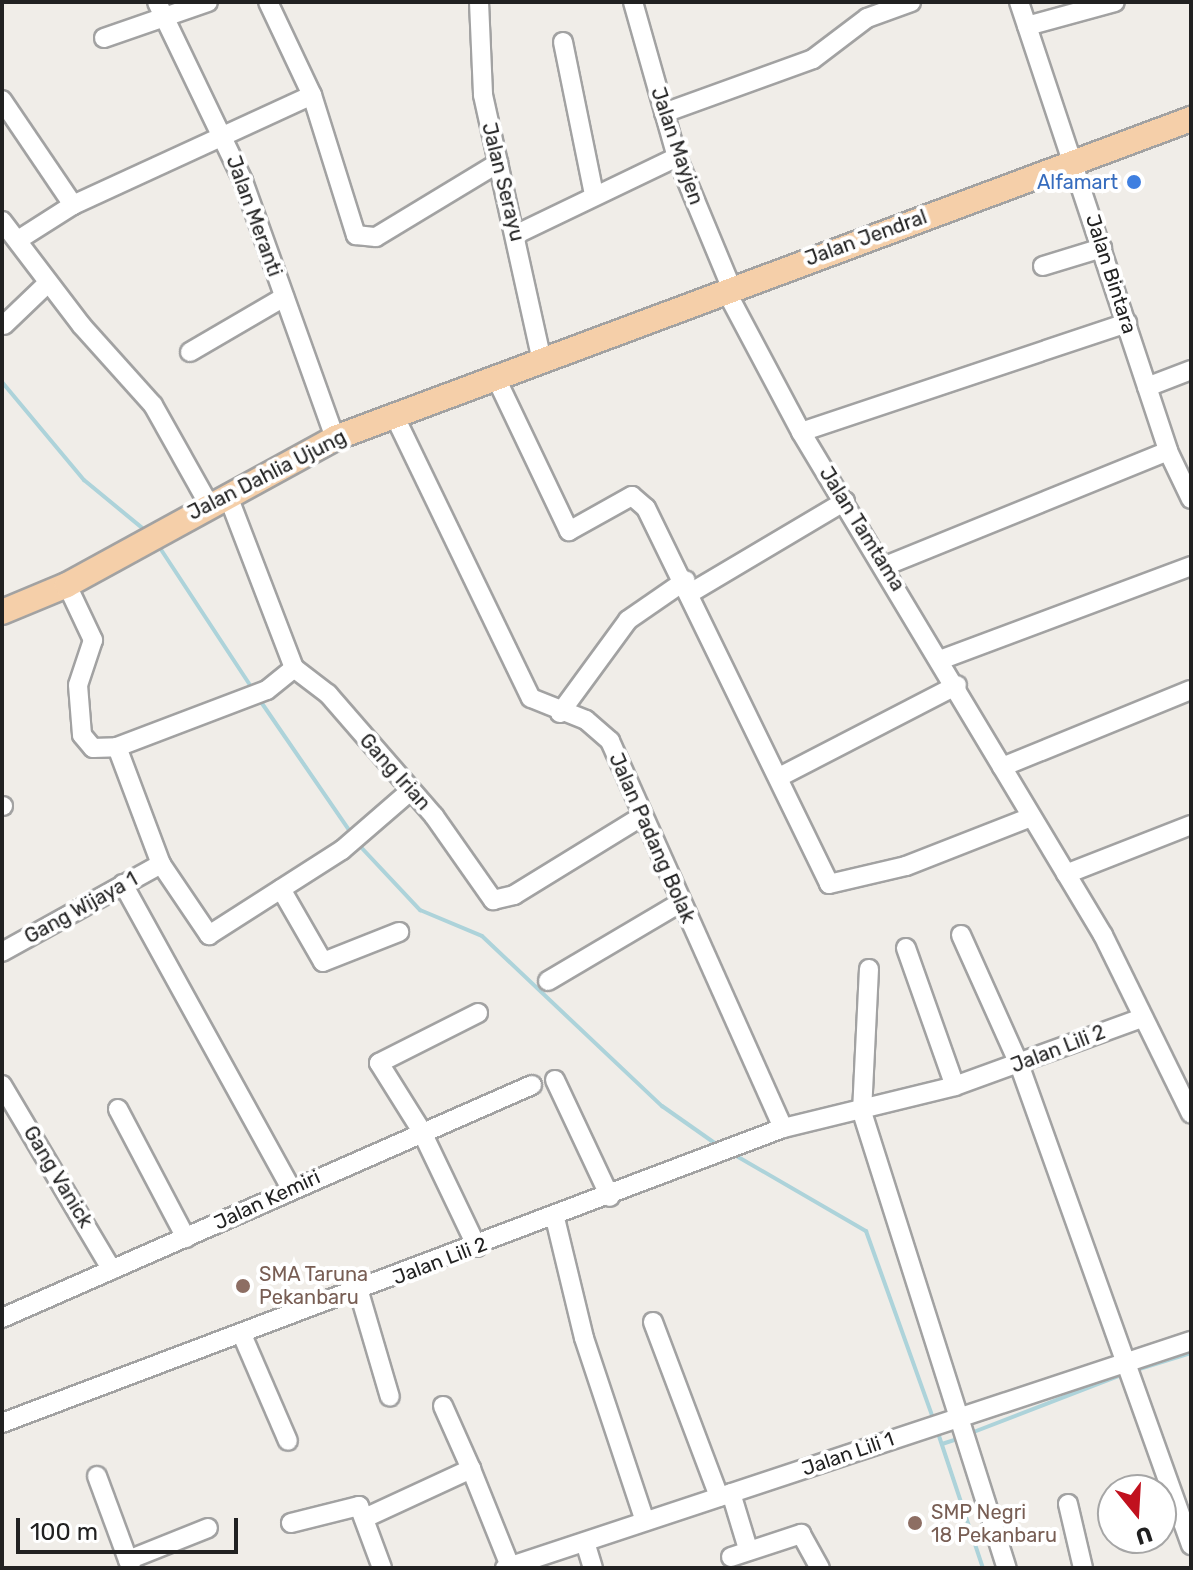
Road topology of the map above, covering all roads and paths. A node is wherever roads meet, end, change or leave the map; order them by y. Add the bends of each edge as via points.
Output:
1 (208, 2) edge
2 (268, 2) edge
3 (479, 2) edge
4 (633, 2) edge
5 (911, 2) edge
6 (1019, 2) edge
7 (1115, 2) edge
8 (160, 9) edge
9 (1027, 26) junction
10 (104, 38) dead end
11 (563, 42) dead end
12 (312, 95) junction
13 (2, 100) edge
14 (664, 113) junction
15 (1191, 119) edge
16 (222, 132) junction
17 (677, 157) junction
18 (1074, 162) junction
19 (498, 163) junction
20 (594, 194) junction
21 (73, 205) junction
22 (2, 221) edge
23 (517, 234) junction
24 (18, 240) junction
25 (1102, 248) junction
26 (1043, 266) dead end
27 (48, 283) junction
28 (728, 288) junction
29 (284, 297) junction
30 (1127, 323) junction
31 (4, 325) dead end
32 (190, 352) dead end
33 (542, 361) junction
34 (1191, 370) edge
35 (495, 376) junction
36 (1147, 387) junction
37 (395, 417) junction
38 (801, 432) junction
39 (335, 438) junction
40 (1168, 451) junction
41 (1191, 499) edge
42 (218, 500) junction
43 (845, 501) junction
44 (885, 566) junction
45 (1191, 566) edge
46 (67, 585) junction
47 (689, 586) junction
48 (2, 612) edge
49 (940, 660) junction
50 (294, 668) junction
51 (957, 685) junction
52 (1191, 690) edge
53 (560, 713) junction
54 (117, 747) junction
55 (1002, 767) junction
56 (781, 776) junction
57 (410, 791) junction
58 (1031, 817) junction
59 (639, 818) junction
60 (1191, 825) edge
61 (161, 864) junction
62 (1066, 874) junction
63 (123, 884) junction
64 (281, 889) junction
65 (680, 903) junction
66 (399, 932) dead end
67 (961, 935) dead end
68 (906, 948) dead end
69 (2, 952) edge
70 (869, 969) dead end
71 (548, 981) dead end
72 (478, 1013) dead end
73 (1142, 1018) junction
74 (1019, 1064) junction
75 (555, 1080) dead end
76 (2, 1085) edge
77 (532, 1085) dead end
78 (955, 1086) junction
79 (118, 1109) dead end
80 (862, 1112) junction
81 (1191, 1114) edge
82 (783, 1128) junction
83 (421, 1130) junction
84 (291, 1188) junction
85 (610, 1197) junction
86 (555, 1218) junction
87 (186, 1238) junction
88 (477, 1247) junction
89 (112, 1270) junction
90 (359, 1292) junction
91 (2, 1318) edge
92 (653, 1322) dead end
93 (243, 1337) junction
94 (1191, 1341) edge
95 (1121, 1363) junction
96 (390, 1397) dead end
97 (443, 1406) dead end
98 (958, 1421) junction
99 (2, 1423) edge
100 (288, 1441) dead end
101 (471, 1469) junction
102 (97, 1476) dead end
103 (725, 1495) junction
104 (1068, 1504) dead end
105 (367, 1517) junction
106 (645, 1521) junction
107 (291, 1523) dead end
108 (208, 1528) dead end
109 (585, 1542) junction
110 (1191, 1545) edge
111 (129, 1564) edge
112 (508, 1567) edge
113 (382, 1568) edge
114 (593, 1568) edge
115 (820, 1568) edge
116 (1007, 1568) edge
117 (1083, 1568) edge

1 - 8 street
2 - 12 street
3 - 19 street, Jalan Serayu via 483,95
4 - 14 street, Jalan Mayjen
5 - 14 street via 867,18 813,59
6 - 9 street, Jalan Bintara
7 - 9 street
8 - 10 street
8 - 16 street, Jalan Meranti
9 - 18 street, Jalan Bintara
11 - 20 street
12 - 16 street
12 - 19 street via 356,235 365,240
13 - 21 street
14 - 17 street, Jalan Mayjen
15 - 18 main road, Jalan Jendral
16 - 21 street
16 - 29 street, Jalan Meranti
17 - 20 street
17 - 28 street, Jalan Mayjen
18 - 25 street, Jalan Bintara
18 - 28 main road, Jalan Jendral
19 - 23 street, Jalan Serayu
20 - 23 street
21 - 24 street
22 - 24 street
23 - 33 street, Jalan Serayu
24 - 27 street
25 - 26 street
25 - 30 street, Jalan Bintara
27 - 31 street
27 - 42 street via 153,405
28 - 33 main road, Jalan Jendral
28 - 38 street, Jalan Tamtama
29 - 32 street
29 - 39 street, Jalan Meranti
30 - 36 street, Jalan Bintara
30 - 38 street
33 - 35 main road, Jalan Dahlia Ujung
34 - 36 street
35 - 37 main road, Jalan Dahlia Ujung
35 - 47 street via 569,531 638,498
36 - 40 street, Jalan Bintara
37 - 39 main road, Jalan Dahlia Ujung
37 - 53 street, Jalan Padang Bolak via 531,698
38 - 43 street, Jalan Tamtama
39 - 42 main road, Jalan Dahlia Ujung
40 - 41 street, Jalan Bintara
40 - 44 street
42 - 46 main road, Jalan Dahlia Ujung
42 - 50 street
43 - 44 street, Jalan Tamtama
43 - 47 street
44 - 49 street, Jalan Tamtama
45 - 49 street
46 - 48 main road, Jalan Dahlia Ujung
46 - 54 street via 95,650 78,685 82,735 93,748
47 - 53 street via 628,620
47 - 56 street
49 - 51 street, Jalan Tamtama
50 - 54 street via 267,690
50 - 57 street, Gang Irian via 328,694
51 - 55 street, Jalan Tamtama
51 - 56 street
52 - 55 street
53 - 59 street, Jalan Padang Bolak via 586,720 610,741
54 - 61 street
55 - 58 street, Jalan Tamtama
56 - 58 street via 831,885 906,866
57 - 59 street, Gang Irian via 494,901
57 - 64 street via 342,850
58 - 62 street, Jalan Tamtama
59 - 65 street, Jalan Padang Bolak
60 - 62 street
61 - 63 street, Gang Wijaya 1
61 - 64 street via 209,935
62 - 73 street, Jalan Tamtama
63 - 69 street, Gang Wijaya 1
63 - 84 street
64 - 66 street via 323,962
65 - 71 street
65 - 82 street, Jalan Padang Bolak
67 - 74 street
68 - 78 street
70 - 80 street
72 - 83 street via 379,1063
73 - 74 street, Jalan Lili 2
73 - 81 street, Jalan Tamtama
74 - 78 street, Jalan Lili 2
74 - 95 street
75 - 85 street
76 - 89 street, Gang Vanick
77 - 83 street, Jalan Kemiri
78 - 80 street, Jalan Lili 2
79 - 87 street
80 - 82 street, Jalan Lili 2
80 - 98 street
82 - 85 street, Jalan Lili 2
83 - 84 street, Jalan Kemiri
83 - 88 street
84 - 87 street, Jalan Kemiri
85 - 86 street, Jalan Lili 2
86 - 88 street, Jalan Lili 2
86 - 106 street via 584,1338
87 - 89 street, Jalan Kemiri
88 - 90 street, Jalan Lili 2
89 - 91 street, Jalan Kemiri
90 - 93 street, Jalan Lili 2
90 - 96 street
92 - 103 street
93 - 99 street, Jalan Lili 2
93 - 100 street
94 - 95 street, Jalan Lili 1
95 - 98 street, Jalan Lili 1
95 - 110 street
97 - 101 street
98 - 103 street, Jalan Lili 1 via 916,1430
98 - 116 street
101 - 105 street
101 - 112 street
102 - 111 street
103 - 106 street, Jalan Lili 1
103 - 115 street via 740,1553 801,1534
104 - 117 street
105 - 107 street via 351,1505
105 - 113 street
106 - 109 street, Jalan Lili 1
108 - 111 street
109 - 112 street, Jalan Lili 1
109 - 114 street

